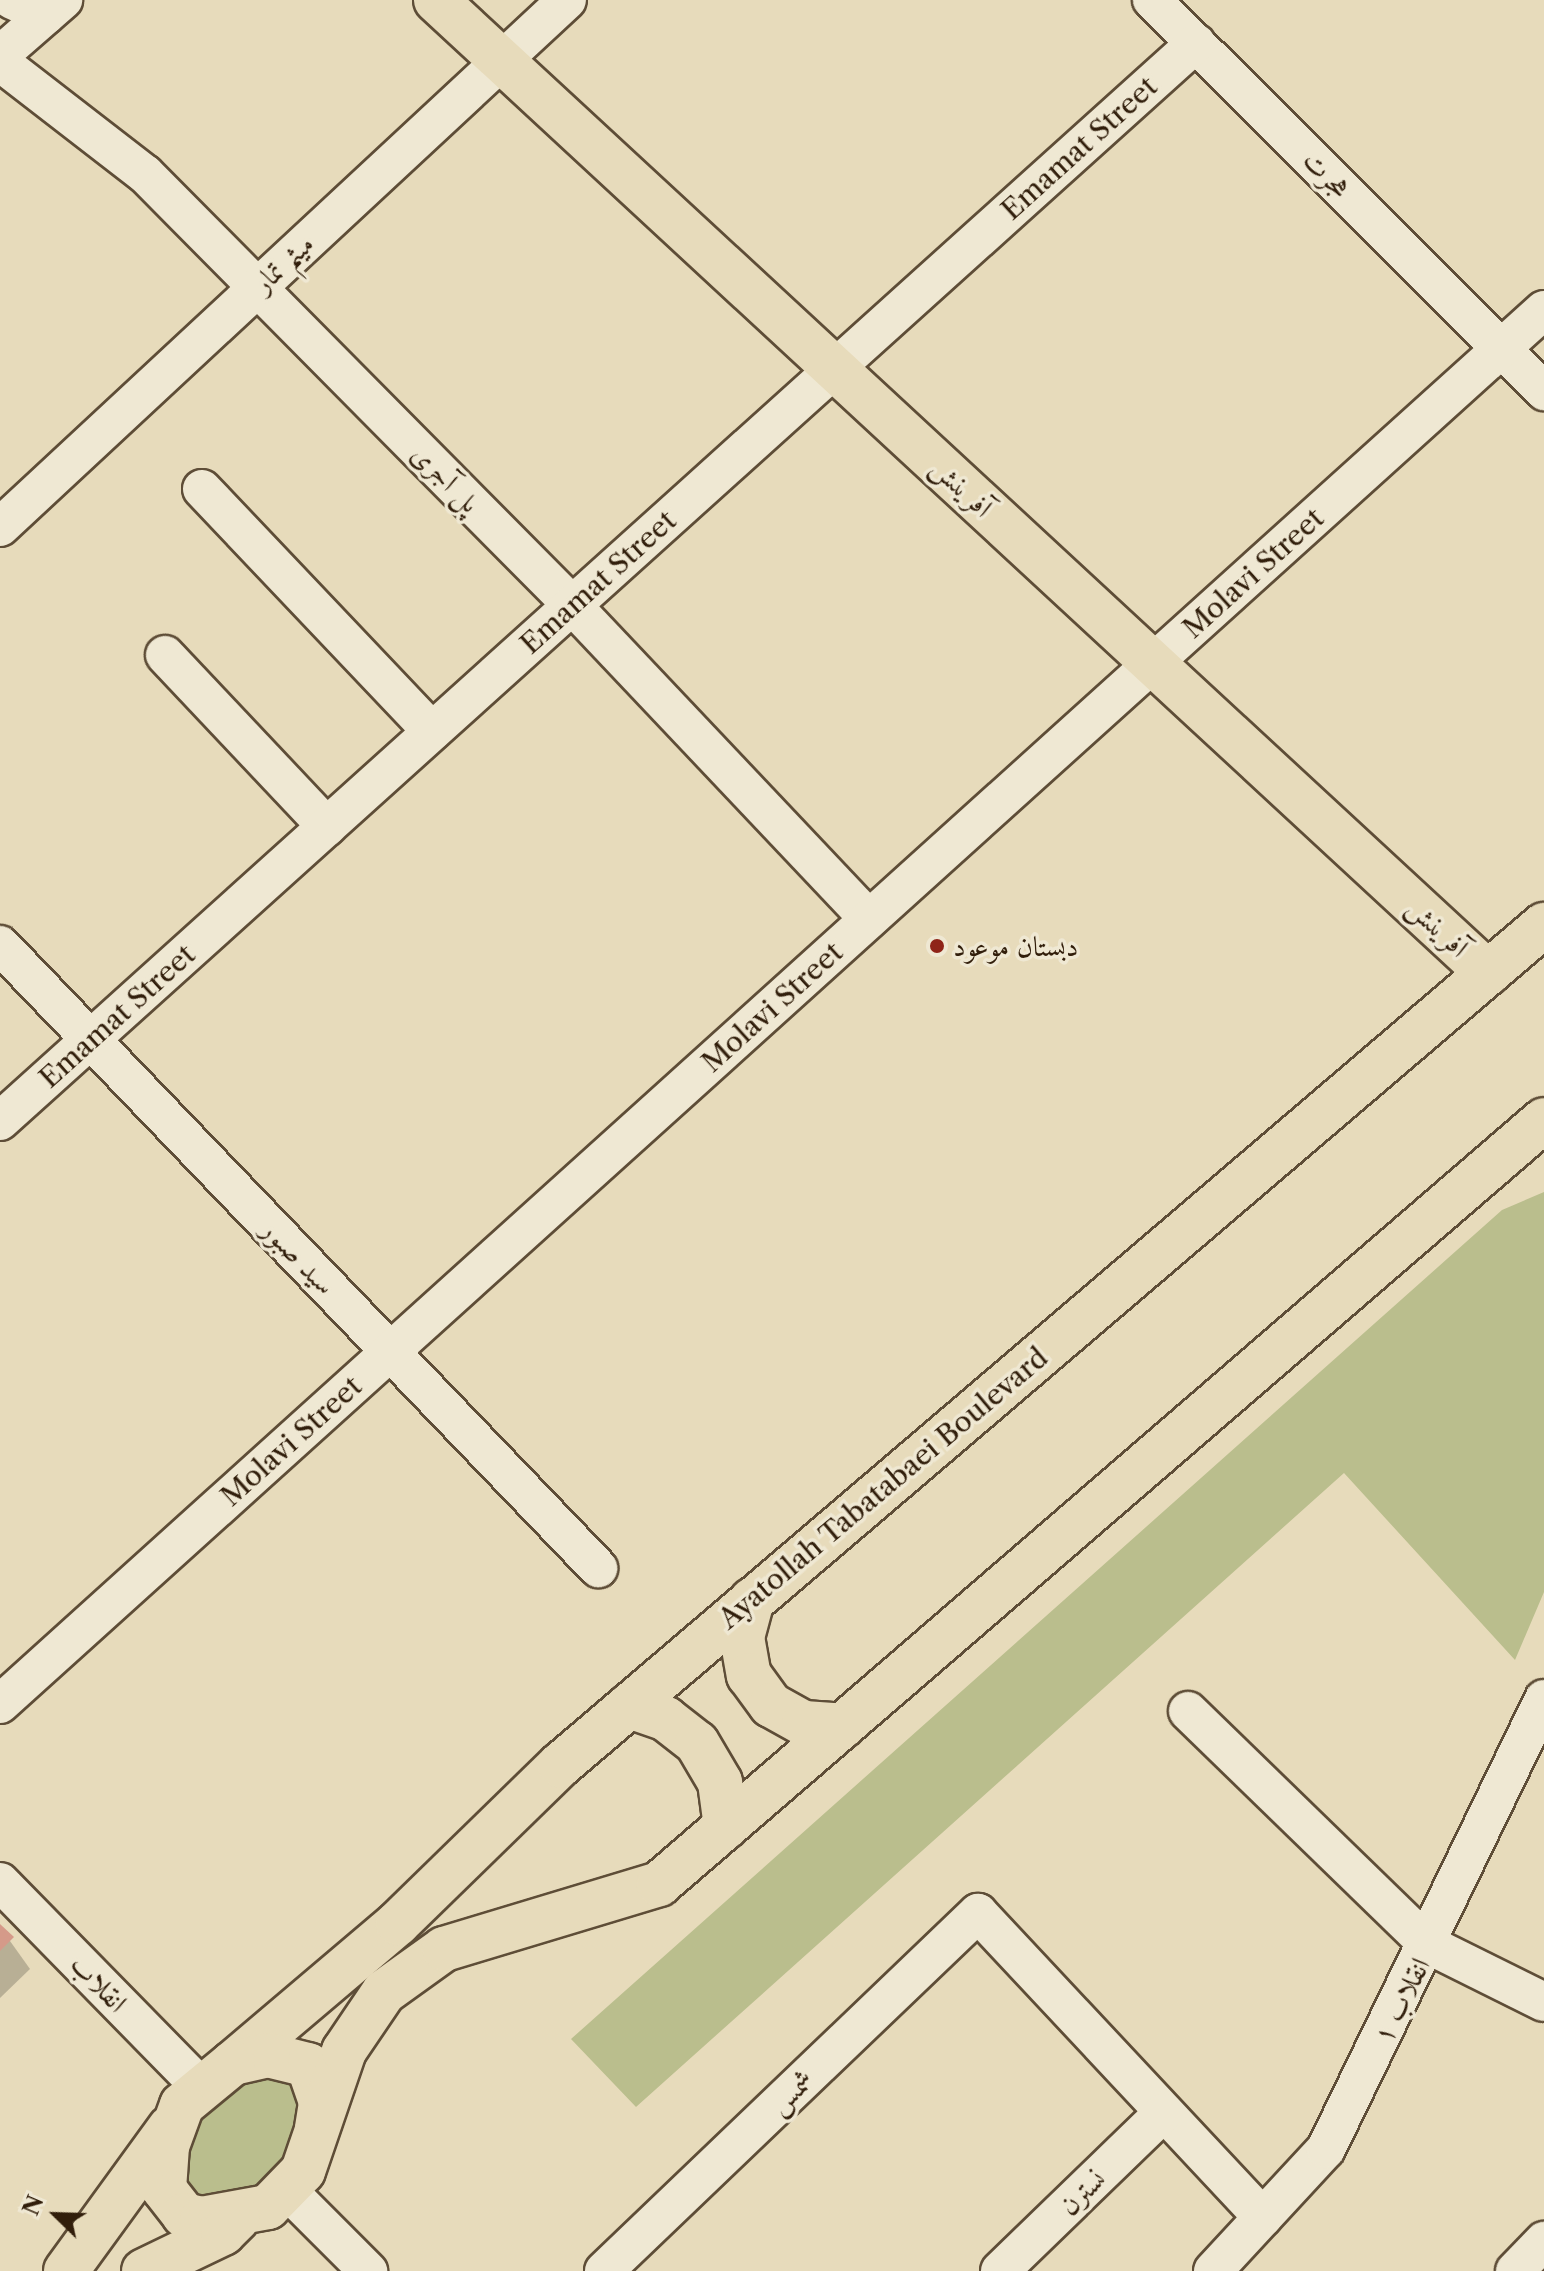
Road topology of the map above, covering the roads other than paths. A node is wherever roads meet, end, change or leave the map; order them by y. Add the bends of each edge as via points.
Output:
1 (12, 0) edge
2 (436, 0) edge
3 (567, 0) edge
4 (1152, 0) edge
5 (55, 8) edge
6 (1196, 43) junction
7 (0, 55) edge
8 (502, 61) junction
9 (0, 62) edge
10 (256, 288) junction
11 (1544, 310) edge
12 (1502, 348) junction
13 (835, 369) junction
14 (1544, 391) edge
15 (202, 489) dead end
16 (0, 527) edge
17 (572, 605) junction
18 (165, 655) dead end
19 (1153, 664) junction
20 (432, 731) junction
21 (327, 827) junction
22 (869, 919) junction
23 (1544, 925) edge
24 (0, 945) edge
25 (1488, 973) junction
26 (90, 1040) junction
27 (1544, 1120) edge
28 (0, 1121) edge
29 (1544, 1135) edge
30 (1500, 1158) junction
31 (391, 1352) junction
32 (598, 1568) dead end
33 (752, 1600) junction
34 (1544, 1699) edge
35 (0, 1704) edge
36 (629, 1706) junction
37 (1188, 1711) dead end
38 (843, 1726) junction
39 (726, 1827) junction
40 (0, 1882) edge
41 (1429, 1945) junction
42 (1544, 2002) edge
43 (216, 2074) junction
44 (1164, 2112) junction
45 (173, 2123) junction
46 (317, 2128) junction
47 (287, 2190) junction
48 (238, 2218) junction
49 (1263, 2218) junction
50 (1544, 2241) edge
51 (66, 2271) edge
52 (144, 2271) edge
53 (368, 2271) edge
54 (604, 2271) edge
55 (1000, 2271) edge
56 (1213, 2271) edge
57 (1515, 2271) edge

1 - 5 street
2 - 8 main road, آفرینش
3 - 8 street, میثم تمار
4 - 6 street, هجرت
5 - 7 street
6 - 12 street, هجرت
6 - 13 street, Emamat Street
8 - 10 street, میثم تمار
8 - 13 main road, آفرینش
9 - 10 street, پل آجری via 145,174
10 - 16 street, میثم تمار
10 - 17 street, پل آجری
11 - 12 street, Molavi Street
12 - 14 street, هجرت
12 - 19 street, Molavi Street
13 - 17 street, Emamat Street
13 - 19 main road, آفرینش
15 - 20 street
17 - 20 street, Emamat Street
17 - 22 street, پل آجری
18 - 21 street
19 - 22 street, Molavi Street
19 - 25 main road, آفرینش
20 - 21 street, Emamat Street
21 - 26 street, Emamat Street
22 - 31 street, Molavi Street
23 - 25 main road, Ayatollah Tabatabaei Boulevard
24 - 26 street, سید صبور
25 - 33 main road, Ayatollah Tabatabaei Boulevard
26 - 28 street, Emamat Street
26 - 31 street, سید صبور
27 - 30 main road
29 - 30 main road
30 - 38 main road
31 - 32 street, سید صبور
31 - 35 street, Molavi Street
33 - 36 main road, Ayatollah Tabatabaei Boulevard
33 - 38 main road via 742,1637 757,1685 771,1705 804,1723
34 - 41 street, انقلاب ۱
36 - 39 main road via 666,1719 697,1743 720,1782
36 - 43 main road, Ayatollah Tabatabaei Boulevard via 398,1923
37 - 41 street
38 - 39 main road
39 - 46 main road via 659,1884 444,1949 384,1992 344,2051
40 - 43 street, انقلاب
41 - 42 street
41 - 49 street, انقلاب ۱ via 1326,2149
43 - 45 main road
43 - 46 main road via 268,2055 308,2065 321,2102
44 - 49 street
44 - 54 street, شمس via 978,1913
44 - 55 street, نسترن
45 - 48 main road via 164,2166 172,2205 202,2219
45 - 51 main road
46 - 47 main road
47 - 48 main road
47 - 53 street
48 - 52 main road via 223,2233
49 - 56 street, انقلاب ۱
50 - 57 street

